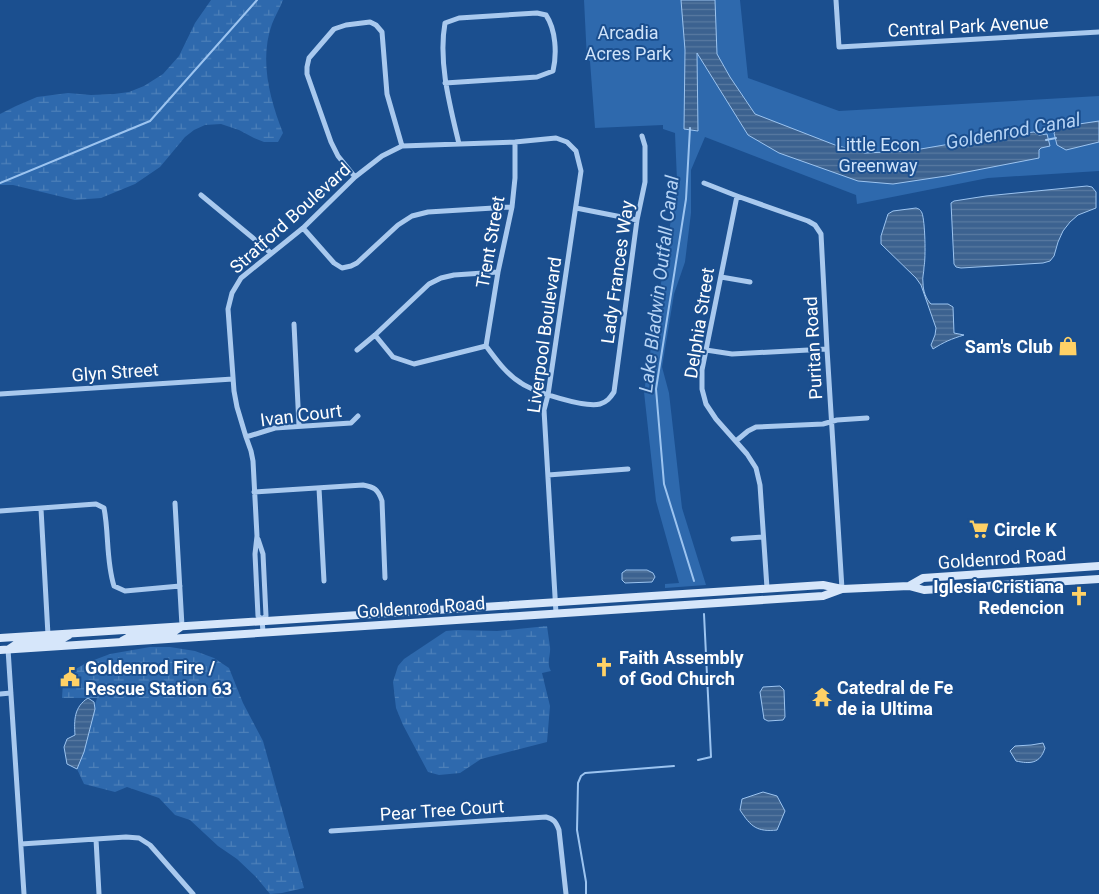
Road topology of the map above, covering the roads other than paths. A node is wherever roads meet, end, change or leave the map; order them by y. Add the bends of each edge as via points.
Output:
1 (836, 0) edge
2 (1099, 32) edge
3 (445, 83) junction
4 (642, 136) dead end
5 (515, 142) junction
6 (459, 144) junction
7 (402, 146) junction
8 (576, 151) joint
9 (355, 176) junction
10 (704, 183) dead end
11 (201, 195) dead end
12 (737, 196) junction
13 (512, 207) junction
14 (576, 208) junction
15 (637, 220) junction
16 (302, 228) junction
17 (271, 252) junction
18 (498, 272) junction
19 (720, 277) junction
20 (750, 282) dead end
21 (294, 324) dead end
22 (375, 335) junction
23 (486, 346) junction
24 (827, 348) junction
25 (357, 350) dead end
26 (706, 350) junction
27 (233, 378) junction
28 (0, 394) edge
29 (548, 394) junction
30 (358, 416) dead end
31 (867, 418) dead end
32 (831, 422) junction
33 (299, 426) junction
34 (246, 437) junction
35 (736, 441) junction
36 (628, 469) dead end
37 (548, 475) junction
38 (319, 488) junction
39 (254, 492) junction
40 (176, 502) dead end
41 (41, 509) junction
42 (0, 511) edge
43 (763, 537) junction
44 (733, 539) dead end
45 (1099, 566) edge
46 (1023, 571) junction
47 (385, 578) dead end
48 (1099, 579) edge
49 (324, 581) dead end
50 (1023, 584) junction
51 (180, 586) junction
52 (909, 586) junction
53 (766, 588) junction
54 (842, 589) junction
55 (687, 594) junction
56 (556, 602) junction
57 (660, 607) junction
58 (556, 613) junction
59 (262, 620) junction
60 (182, 626) junction
61 (263, 632) junction
62 (73, 633) junction
63 (48, 635) junction
64 (0, 638) edge
65 (120, 642) junction
66 (4, 650) edge
67 (11, 693) junction
68 (0, 694) edge
69 (331, 831) dead end
70 (96, 839) junction
71 (21, 844) junction
72 (24, 894) edge
73 (99, 894) edge
74 (193, 894) edge
75 (566, 894) edge

1 - 2 street, Central Park Avenue via 839,47
3 - 3 street via 442,36 445,23 459,18 537,13 546,15 550,21 555,44 553,71 537,77
3 - 6 street
4 - 15 street, Lady Frances Way via 645,182
5 - 6 street, Stratford Boulevard
5 - 8 street, Stratford Boulevard via 556,138 567,142
5 - 13 street, Trent Street
6 - 7 street, Stratford Boulevard
7 - 9 street, Stratford Boulevard
7 - 9 street via 387,94 382,32 370,22 334,29 309,58 307,74 331,142
8 - 14 street, Liverpool Boulevard via 581,171
9 - 16 street, Stratford Boulevard
10 - 12 street, Puritan Road
11 - 17 street
12 - 19 street, Delphia Street
12 - 24 street, Puritan Road via 808,220 821,234
13 - 16 street via 428,212 412,216 357,263 342,268
13 - 18 street, Trent Street
14 - 15 street
14 - 29 street, Liverpool Boulevard
15 - 29 street, Lady Frances Way via 614,392 599,404 586,404
16 - 17 street, Stratford Boulevard
17 - 27 street, Stratford Boulevard via 241,278 232,293 228,309
18 - 22 street via 454,275 429,284
18 - 23 street, Trent Street
19 - 20 street
19 - 26 street, Delphia Street
21 - 33 street
22 - 23 street via 393,357 414,364
22 - 25 street
23 - 29 street via 511,376
24 - 26 street via 732,354
24 - 32 street, Puritan Road
26 - 35 street, Delphia Street via 702,388 706,404
27 - 28 street, Glyn Street
27 - 34 street, Stratford Boulevard
29 - 37 street, Liverpool Boulevard via 544,410
30 - 33 street, Ivan Court via 351,423
31 - 32 street
32 - 35 street via 756,427
32 - 54 street, Puritan Road
33 - 34 street, Ivan Court via 275,428
34 - 39 street, Stratford Boulevard via 253,461
35 - 43 street, Delphia Street via 756,468
36 - 37 street
37 - 56 street, Liverpool Boulevard
38 - 39 street
38 - 47 street via 363,485 380,493
38 - 49 street
39 - 59 street, Stratford Boulevard via 258,536 255,554 258,616
40 - 51 street
41 - 42 street
41 - 51 street via 96,504 104,508 110,575 114,586 125,591
41 - 63 street
43 - 44 street
43 - 53 street, Delphia Street
45 - 46 main road, Goldenrod Road
46 - 50 street
46 - 52 main road, Goldenrod Road via 923,578
48 - 50 main road, Goldenrod Road
50 - 52 main road, Goldenrod Road via 924,590
51 - 60 street
52 - 54 main road, Goldenrod Road
53 - 54 main road, Goldenrod Road via 823,585
53 - 55 main road, Goldenrod Road
54 - 57 main road, Goldenrod Road via 823,596
55 - 56 main road, Goldenrod Road
55 - 57 main road via 666,601
56 - 58 street, Liverpool Boulevard
56 - 59 main road, Goldenrod Road
57 - 58 main road, Goldenrod Road
58 - 61 main road, Goldenrod Road
59 - 60 main road, Goldenrod Road
59 - 61 street, Stratford Boulevard
60 - 62 main road, Goldenrod Road
60 - 65 main road via 172,633 131,636
61 - 65 main road, Goldenrod Road
62 - 63 main road, Goldenrod Road
62 - 66 main road via 60,640 18,643
63 - 64 main road, Goldenrod Road
65 - 66 main road, Goldenrod Road
66 - 67 street
67 - 68 street
67 - 71 street
69 - 75 street, Pear Tree Court via 546,817 554,820 559,830
70 - 71 street
70 - 73 street
70 - 74 street via 139,838 150,844
71 - 72 street

